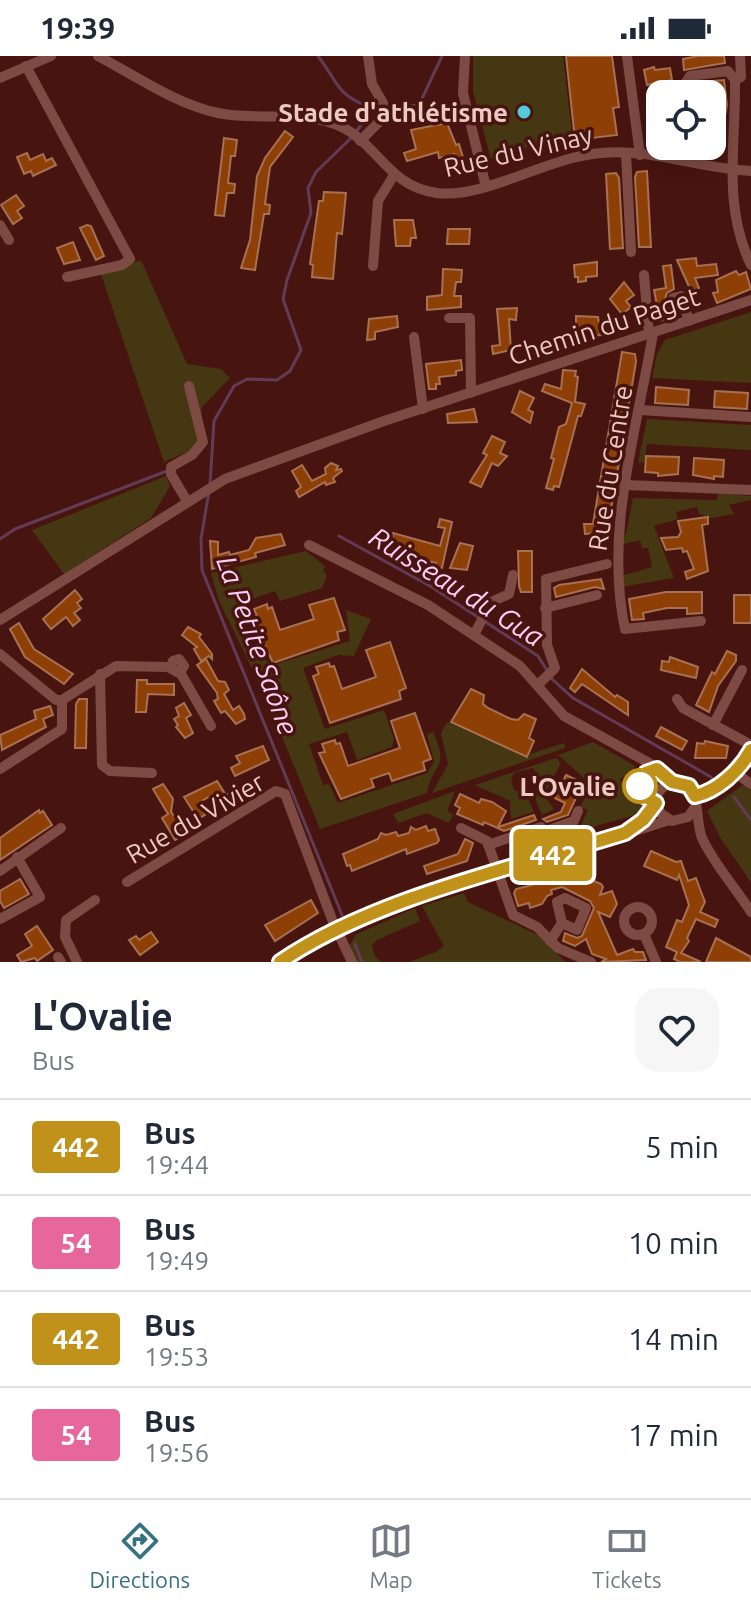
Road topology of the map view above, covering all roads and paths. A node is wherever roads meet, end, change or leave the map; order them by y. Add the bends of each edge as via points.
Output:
1 (51, 56) edge
2 (98, 56) edge
3 (368, 56) edge
4 (465, 56) edge
5 (627, 56) edge
6 (740, 56) edge
7 (26, 66) junction
8 (0, 78) edge
9 (687, 80) edge
10 (735, 80) junction
11 (360, 141) junction
12 (626, 154) junction
13 (640, 155) junction
14 (731, 170) junction
15 (751, 171) edge
16 (394, 175) junction
17 (486, 187) junction
18 (0, 225) edge
19 (9, 240) dead end
20 (631, 252) dead end
21 (751, 265) edge
22 (373, 266) dead end
23 (644, 275) dead end
24 (67, 277) dead end
25 (673, 298) dead end
26 (751, 300) edge
27 (449, 318) dead end
28 (689, 321) junction
29 (651, 334) junction
30 (414, 337) dead end
31 (189, 386) dead end
32 (471, 393) junction
33 (423, 409) junction
34 (640, 410) junction
35 (751, 417) edge
36 (626, 485) junction
37 (751, 490) edge
38 (187, 501) junction
39 (309, 545) dead end
40 (607, 564) dead end
41 (513, 575) dead end
42 (597, 595) dead end
43 (545, 608) junction
44 (0, 620) edge
45 (701, 621) dead end
46 (478, 627) junction
47 (0, 654) edge
48 (742, 670) dead end
49 (100, 674) junction
50 (538, 685) junction
51 (677, 699) dead end
52 (62, 700) junction
53 (713, 725) junction
54 (211, 726) dead end
55 (751, 748) edge
56 (0, 769) edge
57 (657, 769) junction
58 (734, 772) junction
59 (152, 773) dead end
60 (672, 782) junction
61 (751, 784) edge
62 (695, 802) junction
63 (656, 803) junction
64 (578, 811) dead end
65 (672, 820) junction
66 (61, 828) dead end
67 (461, 828) dead end
68 (625, 833) junction
69 (702, 838) junction
70 (488, 845) junction
71 (17, 857) junction
72 (0, 871) edge
73 (498, 871) junction
74 (127, 882) dead end
75 (95, 900) dead end
76 (751, 912) edge
77 (0, 919) edge
78 (562, 923) dead end
79 (337, 929) junction
80 (644, 934) dead end
81 (550, 941) junction
82 (77, 962) edge
83 (280, 962) edge
84 (352, 962) edge
85 (591, 962) edge
86 (656, 962) edge

1 - 7 street
2 - 11 street, Rue du Vinay via 186,103 216,113 311,119 349,131
3 - 11 street via 372,84 383,103 380,121
4 - 17 street via 463,93
5 - 13 street
6 - 10 street via 741,77
7 - 8 street
7 - 24 street via 130,259
9 - 10 street via 728,71
10 - 14 street
11 - 16 street, Rue du Vinay
12 - 13 street, Rue du Vinay
12 - 17 street, Rue du Vinay via 561,159
12 - 20 street
13 - 14 street, Rue du Vinay
14 - 15 street, Rue du Vinay
14 - 21 street via 736,228
16 - 17 street, Rue du Vinay via 436,193
16 - 22 street via 378,201
18 - 19 street
23 - 29 street, Rue du Centre
25 - 28 street via 681,296
26 - 28 street, Chemin du Paget
27 - 32 street, Chemin du Paget via 470,318
28 - 29 street, Chemin du Paget
29 - 32 street, Chemin du Paget
29 - 34 street, Rue du Centre
30 - 33 street
31 - 38 street via 203,442 171,467
32 - 33 street, Chemin du Paget
33 - 38 street, Chemin du Paget via 263,463
34 - 35 street
34 - 36 street, Rue du Centre
36 - 37 street
36 - 45 street, Rue du Centre via 617,538 625,629
38 - 44 street, Chemin du Paget
39 - 46 street
40 - 43 street via 546,579
41 - 46 street via 509,594 491,602
42 - 43 street
43 - 50 street via 547,645 555,668
46 - 50 street
47 - 52 street
48 - 53 street
49 - 52 street
49 - 54 street via 116,666 175,670
49 - 59 street via 102,765 110,771
50 - 57 street via 564,716
51 - 53 street
52 - 56 street via 62,729
53 - 55 street
55 - 58 street
57 - 60 street
57 - 63 street via 646,773 640,786
58 - 61 street
58 - 62 street
60 - 62 street via 689,786
60 - 63 street via 660,789
62 - 65 street via 688,817
62 - 69 street
63 - 65 street
63 - 68 street
64 - 70 street via 574,821
65 - 68 street
65 - 69 street
66 - 71 street
67 - 70 street
68 - 73 street
69 - 76 street
70 - 73 street
71 - 72 street
71 - 77 street via 40,897
73 - 79 street
73 - 81 street via 513,915
74 - 79 street, Rue du Vivier via 276,791 285,794
75 - 82 street via 66,920 65,937
78 - 81 street
79 - 83 street
79 - 84 street
80 - 86 street
81 - 85 street

